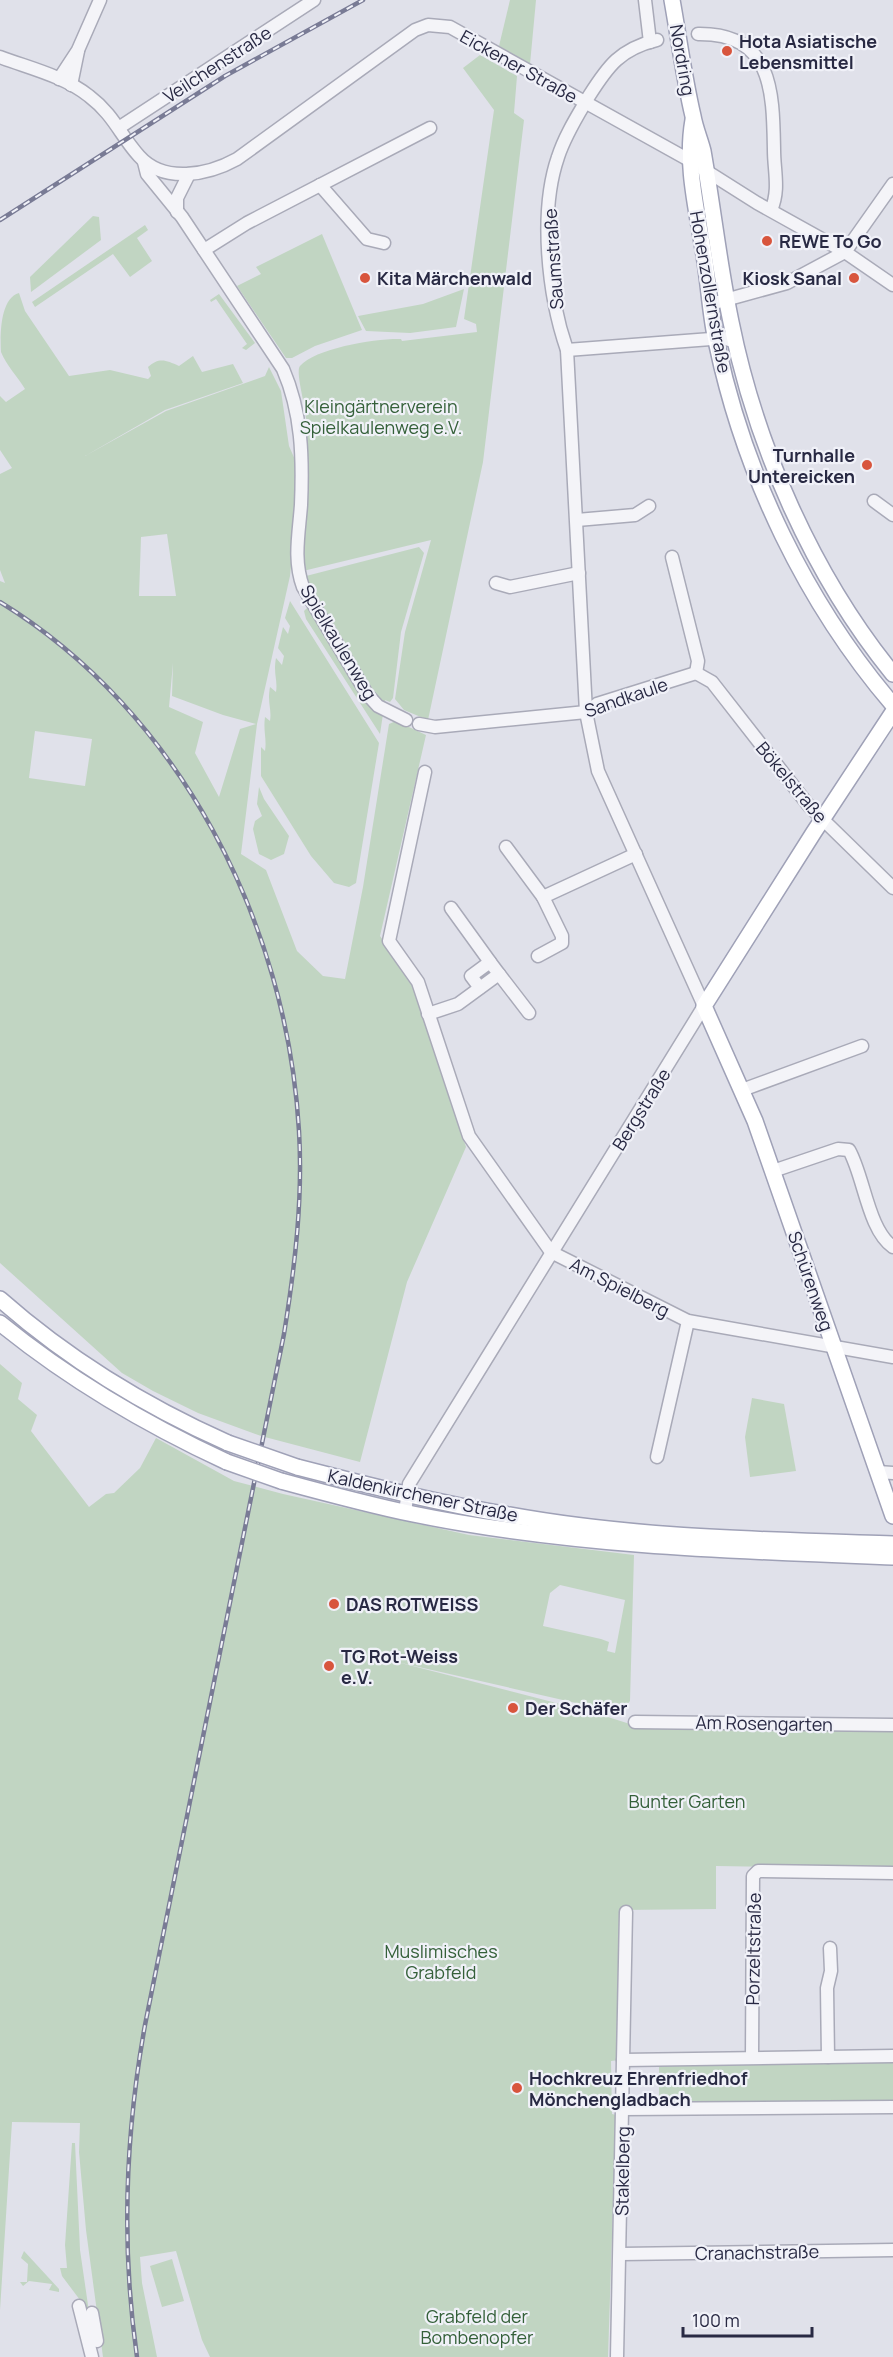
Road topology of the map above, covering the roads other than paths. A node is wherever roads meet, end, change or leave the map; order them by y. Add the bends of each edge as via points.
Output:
1 (100, 0) edge
2 (314, 0) edge
3 (645, 0) edge
4 (672, 0) edge
5 (698, 34) dead end
6 (78, 50) junction
7 (0, 57) edge
8 (59, 79) junction
9 (71, 85) junction
10 (585, 103) junction
11 (693, 120) junction
12 (120, 127) junction
13 (430, 128) dead end
14 (689, 160) junction
15 (144, 162) junction
16 (706, 172) junction
17 (189, 174) junction
18 (893, 184) edge
19 (320, 185) junction
20 (771, 210) junction
21 (177, 212) junction
22 (384, 243) dead end
23 (204, 250) junction
24 (845, 252) junction
25 (893, 285) edge
26 (727, 300) junction
27 (712, 308) junction
28 (716, 339) junction
29 (735, 342) junction
30 (567, 350) junction
31 (874, 501) dead end
32 (649, 506) dead end
33 (893, 515) edge
34 (577, 520) junction
35 (672, 557) dead end
36 (579, 573) junction
37 (496, 583) dead end
38 (696, 673) junction
39 (893, 674) edge
40 (893, 705) edge
41 (586, 712) junction
42 (893, 712) edge
43 (406, 720) dead end
44 (419, 723) dead end
45 (424, 772) dead end
46 (822, 819) junction
47 (506, 848) dead end
48 (636, 854) junction
49 (893, 888) edge
50 (543, 897) junction
51 (451, 908) dead end
52 (538, 956) dead end
53 (490, 962) junction
54 (499, 974) junction
55 (480, 988) junction
56 (704, 1006) junction
57 (529, 1013) dead end
58 (428, 1014) junction
59 (862, 1046) dead end
60 (742, 1090) junction
61 (773, 1171) junction
62 (893, 1247) edge
63 (551, 1252) junction
64 (0, 1299) edge
65 (688, 1321) junction
66 (0, 1323) edge
67 (833, 1346) junction
68 (893, 1357) edge
69 (657, 1457) dead end
70 (885, 1473) edge
71 (407, 1495) junction
72 (405, 1512) junction
73 (893, 1516) edge
74 (893, 1544) edge
75 (893, 1557) edge
76 (635, 1722) dead end
77 (893, 1725) edge
78 (893, 1873) edge
79 (626, 1912) dead end
80 (830, 1948) dead end
81 (893, 2056) edge
82 (752, 2057) junction
83 (828, 2057) junction
84 (623, 2060) junction
85 (893, 2107) edge
86 (623, 2109) junction
87 (893, 2250) edge
88 (621, 2254) junction
89 (79, 2306) dead end
90 (92, 2313) dead end
91 (92, 2357) edge
92 (100, 2357) edge
93 (617, 2357) edge

1 - 6 street
2 - 12 street, Veilchenstraße
3 - 10 street, Saumstraße via 653,41 616,58
4 - 11 main road, Nordring
5 - 20 street via 717,33 747,45 767,75 773,99 777,190
6 - 8 street
6 - 9 street
7 - 8 street, Spielkaulenweg
8 - 9 street, Spielkaulenweg
9 - 12 street, Spielkaulenweg via 88,95
10 - 14 street, Eickener Straße
10 - 17 street, Eickener Straße via 450,27 428,25 390,47 237,159 219,169
10 - 30 street, Saumstraße via 558,155 548,204 554,296
11 - 14 main road, Nordring
11 - 16 main road, Nordring
12 - 15 street, Spielkaulenweg
13 - 19 street
14 - 16 street, Eickener Straße
14 - 27 main road, Hohenzollernstraße
15 - 17 street, Eickener Straße
15 - 21 street, Spielkaulenweg via 147,174
16 - 20 street, Eickener Straße
16 - 26 main road, Hohenzollernstraße
17 - 21 street via 177,198
18 - 24 street
19 - 22 street via 367,239
19 - 23 street
20 - 24 street, Eickener Straße
21 - 23 street, Spielkaulenweg
23 - 43 street, Spielkaulenweg via 283,369 294,394 300,428 297,569 303,587 367,694 378,706
24 - 25 street, Eickener Straße
24 - 26 street via 787,283
26 - 27 street
26 - 29 main road, Hohenzollernstraße
27 - 28 main road, Hohenzollernstraße
28 - 29 street
28 - 30 street
28 - 40 main road, Hohenzollernstraße via 747,448 793,556 824,612
29 - 39 main road, Hohenzollernstraße via 754,405 803,534 845,607
30 - 34 street, Saumstraße
31 - 33 street
32 - 34 street via 635,514
34 - 36 street, Saumstraße
35 - 38 street via 698,661
36 - 37 street via 510,587
36 - 41 street, Saumstraße
38 - 41 street, Sandkaule via 597,704
38 - 46 street, Bökelstraße via 712,682
41 - 44 street, Sandkaule via 435,727
41 - 48 street, Schürenweg via 598,771
42 - 46 main road, Bergstraße
45 - 58 street via 389,941 418,982
46 - 49 street, Bökelstraße
46 - 56 main road, Bergstraße
47 - 50 street
48 - 50 street
48 - 56 street, Schürenweg
50 - 52 street via 562,943
51 - 53 street
53 - 54 street
53 - 55 street via 471,976
54 - 55 street
54 - 57 street
55 - 58 street via 458,1004
56 - 60 main road, Schürenweg
56 - 63 street, Bergstraße
58 - 63 street via 469,1136
59 - 60 street
60 - 61 main road, Schürenweg
61 - 62 street via 838,1149 849,1150 874,1219
61 - 67 main road, Schürenweg
63 - 65 street, Am Spielberg
63 - 71 street, Bergstraße via 409,1484
64 - 71 main road, Kaldenkirchener Straße, bridge via 80,1363 147,1405 228,1443 297,1467
65 - 67 street, Am Spielberg
65 - 69 street, Am Spielberg
66 - 72 main road, Kaldenkirchener Straße, bridge via 45,1359 117,1406 227,1462 281,1481
67 - 68 street, Am Spielberg
67 - 70 main road, Schürenweg
70 - 73 main road, Schürenweg
71 - 72 street, Bergstraße
71 - 74 main road, Kaldenkirchener Straße via 510,1516 622,1529
72 - 75 main road, Kaldenkirchener Straße via 510,1530 618,1542
76 - 77 street, Am Rosengarten
78 - 82 street, Porzeltstraße via 758,1871 753,1875
79 - 84 street, Stakelberg
80 - 83 street
81 - 83 street
82 - 83 street
82 - 84 street
84 - 86 street, Stakelberg
85 - 86 street
86 - 88 street, Stakelberg
87 - 88 street, Cranachstraße
88 - 93 street, Stakelberg
89 - 91 street
90 - 92 street

